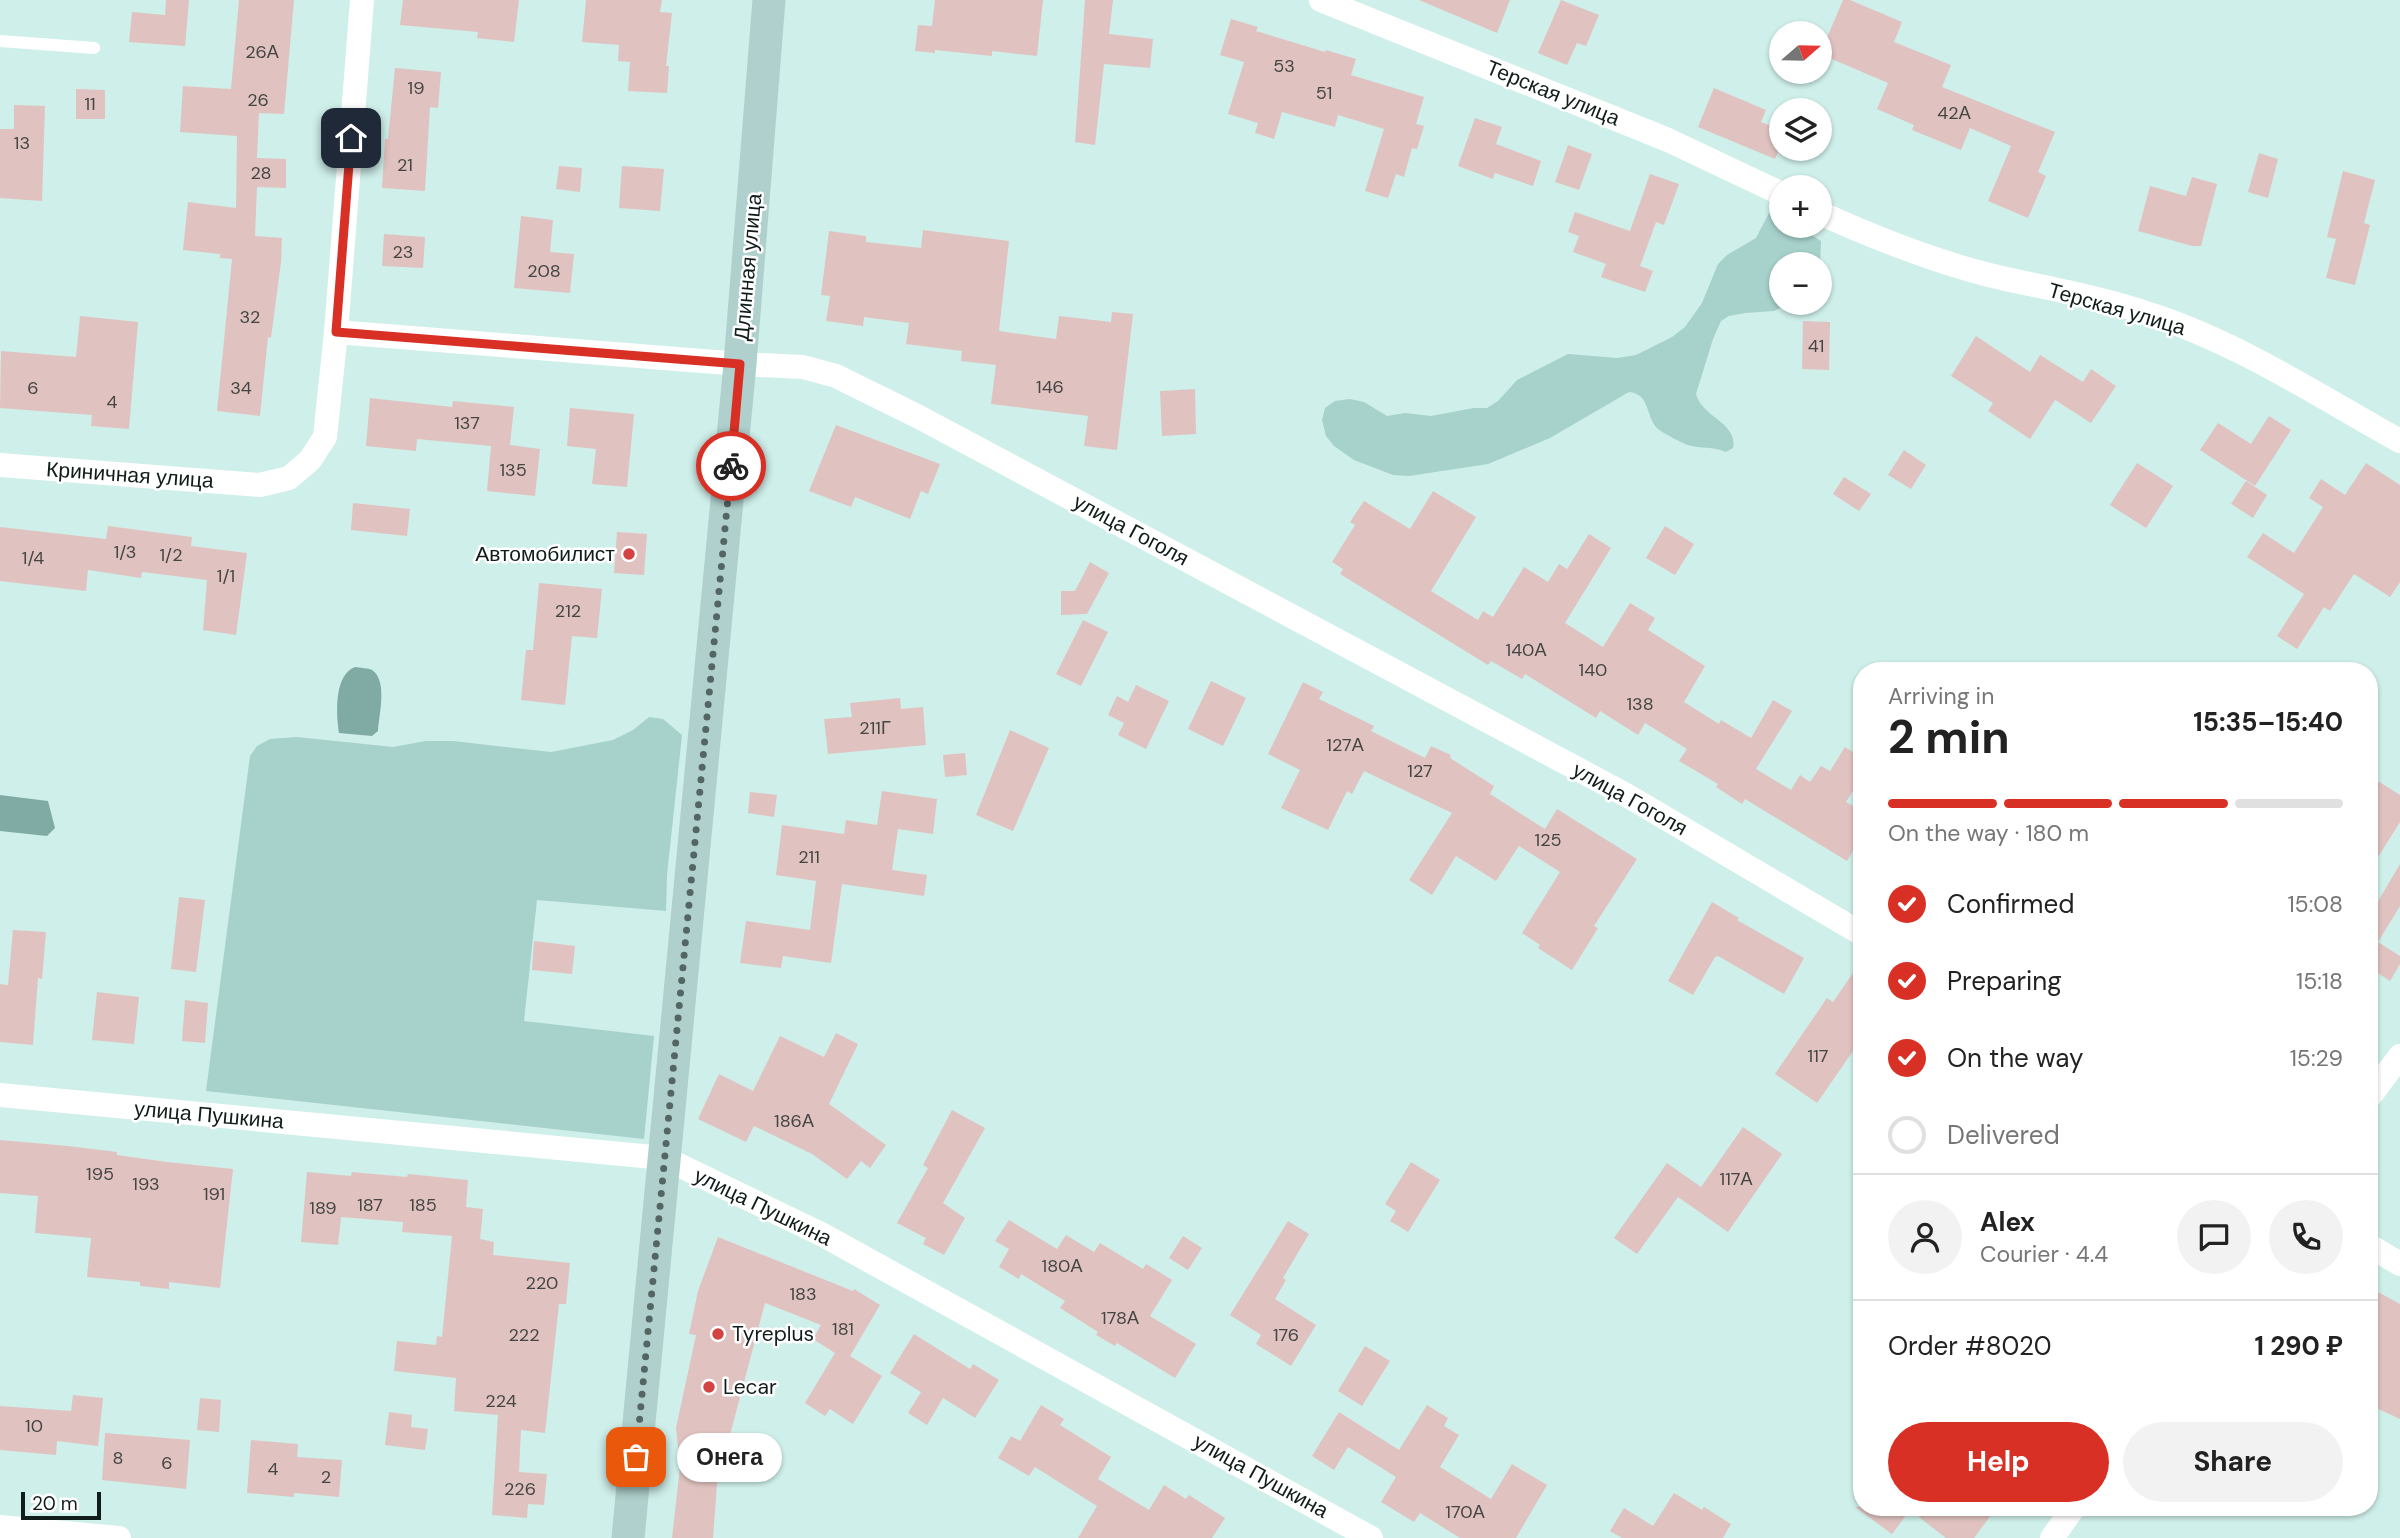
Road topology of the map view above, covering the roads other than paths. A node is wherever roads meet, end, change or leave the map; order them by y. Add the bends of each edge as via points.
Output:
1 (362, 0) edge
2 (769, 0) edge
3 (1321, 0) edge
4 (0, 41) edge
5 (94, 48) dead end
6 (1769, 188) edge
7 (1832, 219) edge
8 (336, 332) junction
9 (740, 364) junction
10 (2400, 441) edge
11 (0, 465) edge
12 (1853, 929) edge
13 (2400, 1056) edge
14 (2378, 1085) edge
15 (0, 1095) edge
16 (664, 1158) junction
17 (2378, 1251) edge
18 (2400, 1264) edge
19 (2068, 1516) edge
20 (0, 1527) edge
21 (119, 1538) edge
22 (628, 1538) edge
23 (1371, 1538) edge
24 (2052, 1538) edge

1 - 8 street
2 - 9 street, Длинная улица
3 - 6 street, Терская улица via 1668,140
4 - 5 lane
7 - 10 street, Терская улица via 1922,255 2106,301 2219,341
8 - 9 street, улица Гоголя
8 - 11 street, Криничная улица via 325,436 310,460 289,478 260,485
9 - 12 street, улица Гоголя via 803,367 836,376 919,417 1628,796
9 - 16 street, Длинная улица
13 - 14 street
15 - 16 street, улица Пушкина
16 - 22 street, Длинная улица
16 - 23 street, улица Пушкина via 823,1235
17 - 18 street
19 - 24 street
20 - 21 street

